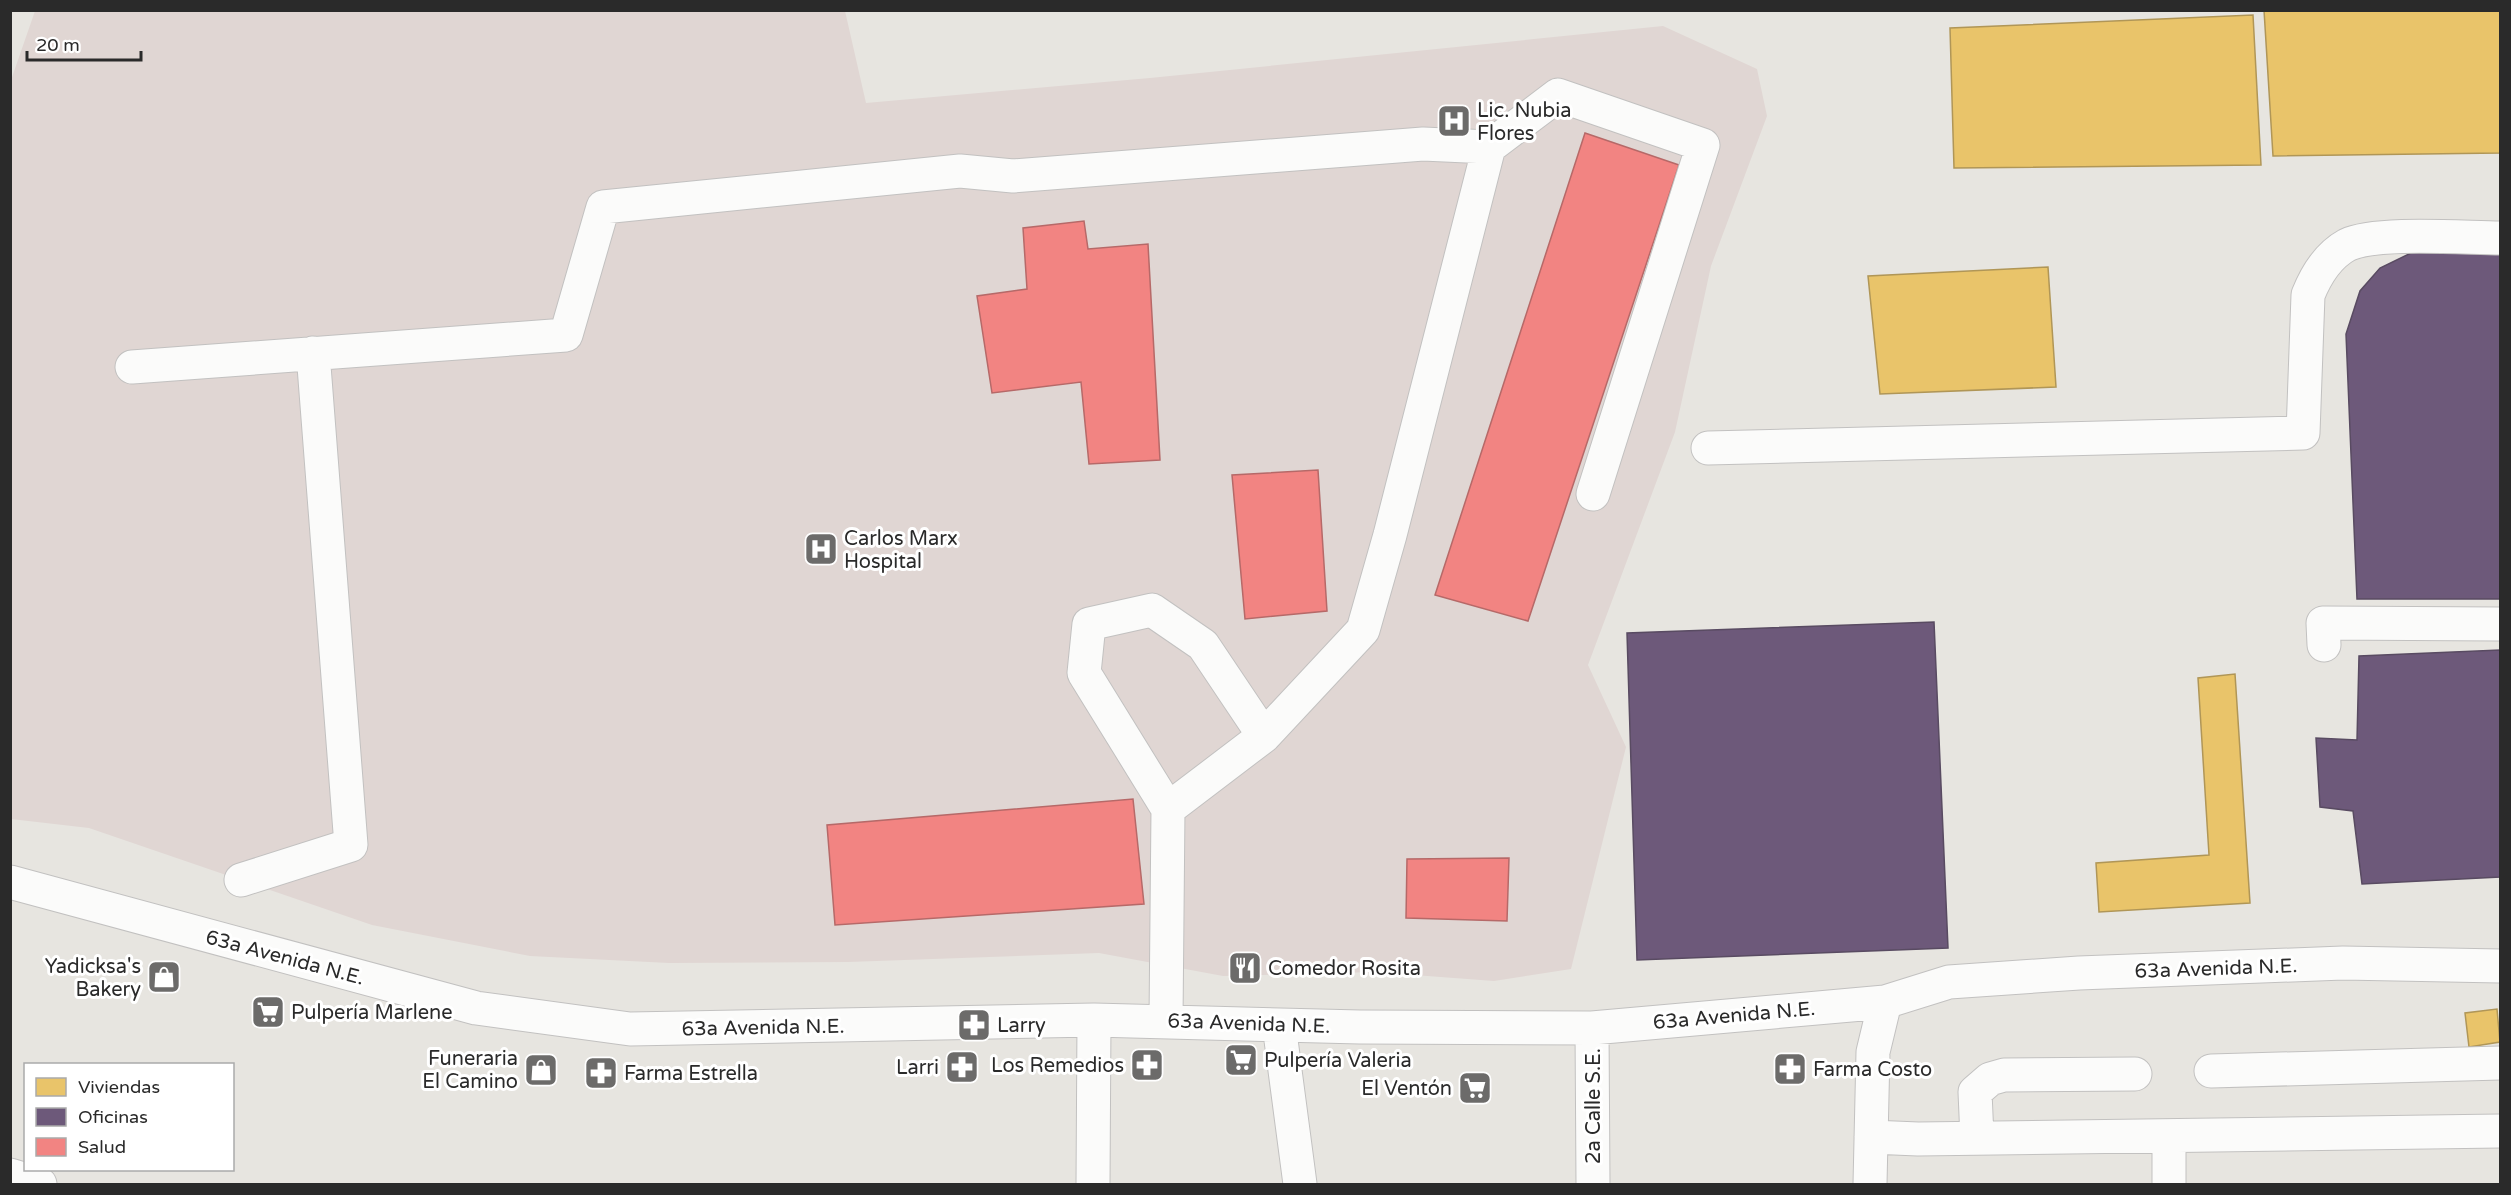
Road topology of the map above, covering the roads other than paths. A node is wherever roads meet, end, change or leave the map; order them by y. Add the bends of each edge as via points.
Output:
1 (1489, 147) junction
2 (2500, 238) edge
3 (313, 353) junction
4 (132, 367) dead end
5 (1708, 448) dead end
6 (1593, 494) dead end
7 (2500, 624) edge
8 (2324, 645) dead end
9 (1264, 736) junction
10 (1168, 809) junction
11 (241, 880) dead end
12 (10, 882) edge
13 (2500, 966) edge
14 (1885, 1002) junction
15 (1094, 1020) junction
16 (1166, 1020) junction
17 (1279, 1025) junction
18 (1592, 1028) junction
19 (2500, 1063) edge
20 (2211, 1071) dead end
21 (2135, 1074) dead end
22 (2500, 1131) edge
23 (2169, 1136) junction
24 (1871, 1137) junction
25 (1977, 1138) junction
26 (10, 1175) edge
27 (40, 1185) edge
28 (1093, 1185) edge
29 (1300, 1185) edge
30 (1593, 1185) edge
31 (1870, 1185) edge
32 (2169, 1185) edge

1 - 3 street via 1423,144 1013,176 960,171 603,207 566,335
1 - 6 street via 1558,95 1703,145
1 - 9 street via 1363,630
2 - 5 street via 2370,238 2346,246 2326,262 2316,274 2308,295 2303,433
3 - 4 street
3 - 11 street via 351,846
7 - 8 street via 2323,623
9 - 10 street
9 - 10 street via 1203,645 1152,610 1089,624 1084,673
10 - 16 street
12 - 15 street, 63a Avenida N.E. via 476,1008 630,1029
13 - 14 street, 63a Avenida N.E. via 2343,963 2079,973 1949,982
14 - 18 street, 63a Avenida N.E.
14 - 24 street via 1873,1053
15 - 16 street, 63a Avenida N.E.
15 - 28 street
16 - 17 street, 63a Avenida N.E.
17 - 18 street, 63a Avenida N.E.
17 - 29 street
18 - 30 street, 2a Calle S.E.
19 - 20 street
21 - 25 street via 2004,1075 1990,1079 1975,1092
22 - 23 street
23 - 25 street
23 - 32 street
24 - 25 street
24 - 31 street
26 - 27 street

